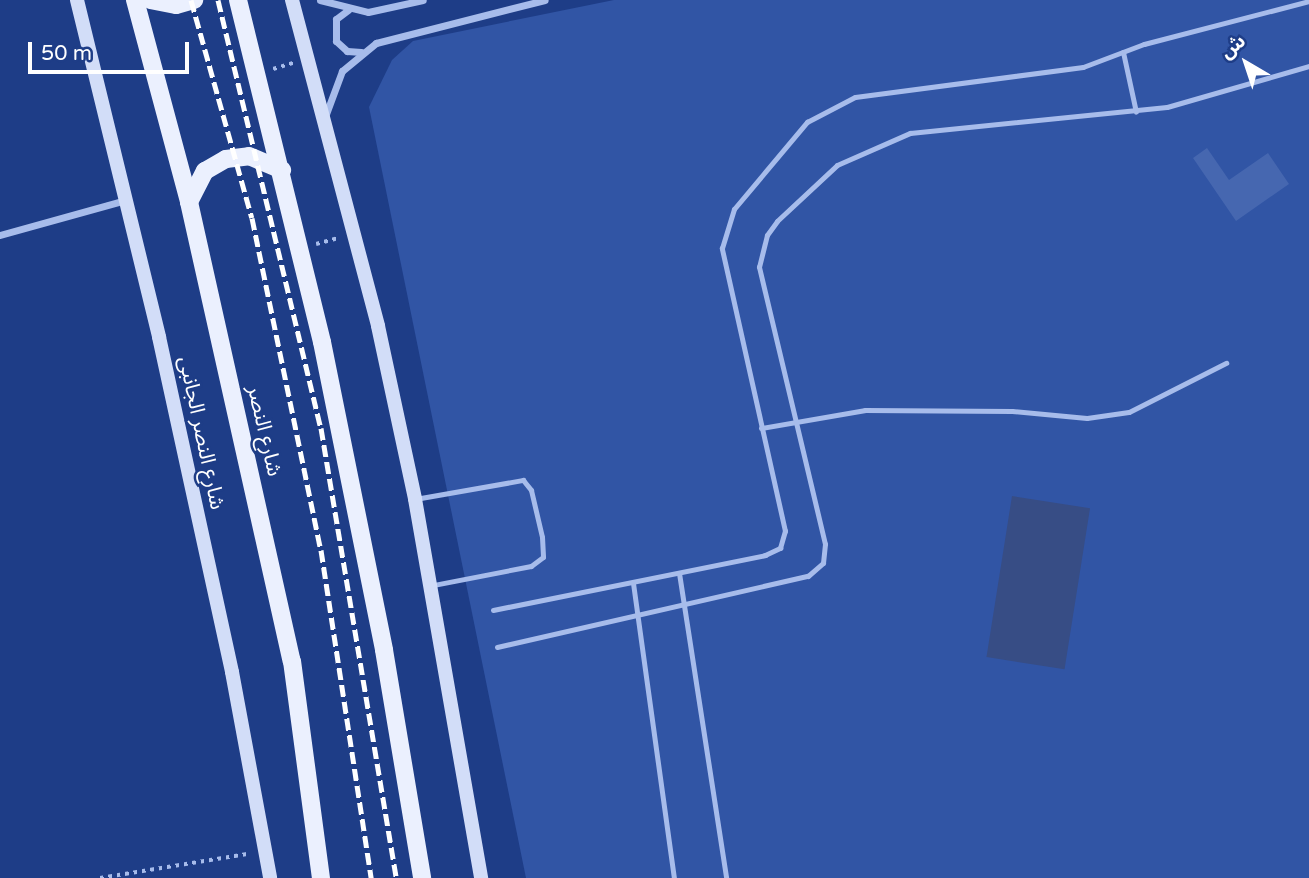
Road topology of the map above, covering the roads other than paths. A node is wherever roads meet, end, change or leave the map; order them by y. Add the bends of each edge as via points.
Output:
1 (77, 0) edge
2 (135, 0) edge
3 (150, 0) edge
4 (194, 0) edge
5 (238, 0) edge
6 (292, 0) edge
7 (320, 0) edge
8 (423, 0) edge
9 (545, 0) edge
10 (1309, 1) edge
11 (348, 10) junction
12 (361, 52) junction
13 (1123, 52) junction
14 (1309, 66) edge
15 (1136, 112) junction
16 (324, 122) junction
17 (282, 170) junction
18 (126, 200) junction
19 (189, 202) junction
20 (0, 235) edge
21 (1226, 363) dead end
22 (795, 421) junction
23 (761, 428) junction
24 (415, 499) junction
25 (679, 573) junction
26 (633, 583) junction
27 (433, 585) junction
28 (684, 604) junction
29 (493, 610) dead end
30 (637, 615) junction
31 (498, 646) dead end
32 (270, 878) edge
33 (321, 878) edge
34 (422, 878) edge
35 (481, 878) edge
36 (674, 878) edge
37 (726, 878) edge

1 - 18 street, شارع النصر الجانبى
2 - 19 main road, شارع النصر
3 - 4 main road via 176,5
5 - 17 main road
6 - 16 street
7 - 11 street
8 - 11 street via 368,12
9 - 12 street via 407,33
10 - 13 lane
11 - 12 street via 334,26 336,41 347,51
12 - 16 street via 342,71 329,95
13 - 15 lane
13 - 23 lane via 1083,67 855,97 819,114 788,141 734,209 722,248
14 - 15 lane via 1198,100
15 - 22 lane via 910,133 860,151 798,200 767,235 759,267
16 - 24 street
17 - 19 main road via 249,156 226,159 205,171
17 - 34 main road via 383,650
18 - 20 street
18 - 32 street, شارع النصر الجانبى via 232,672
19 - 33 main road, شارع النصر via 292,661
21 - 22 lane via 1129,412 1087,418 1012,411 865,410
22 - 23 lane
22 - 28 lane via 825,544 822,563 808,576
23 - 25 lane via 785,531 780,548
24 - 27 street
24 - 27 lane via 523,480 531,490 542,537 543,557 531,566
25 - 26 lane
25 - 28 lane
26 - 29 lane
26 - 30 lane
27 - 35 street
28 - 30 lane
28 - 37 lane
30 - 31 lane
30 - 36 lane

